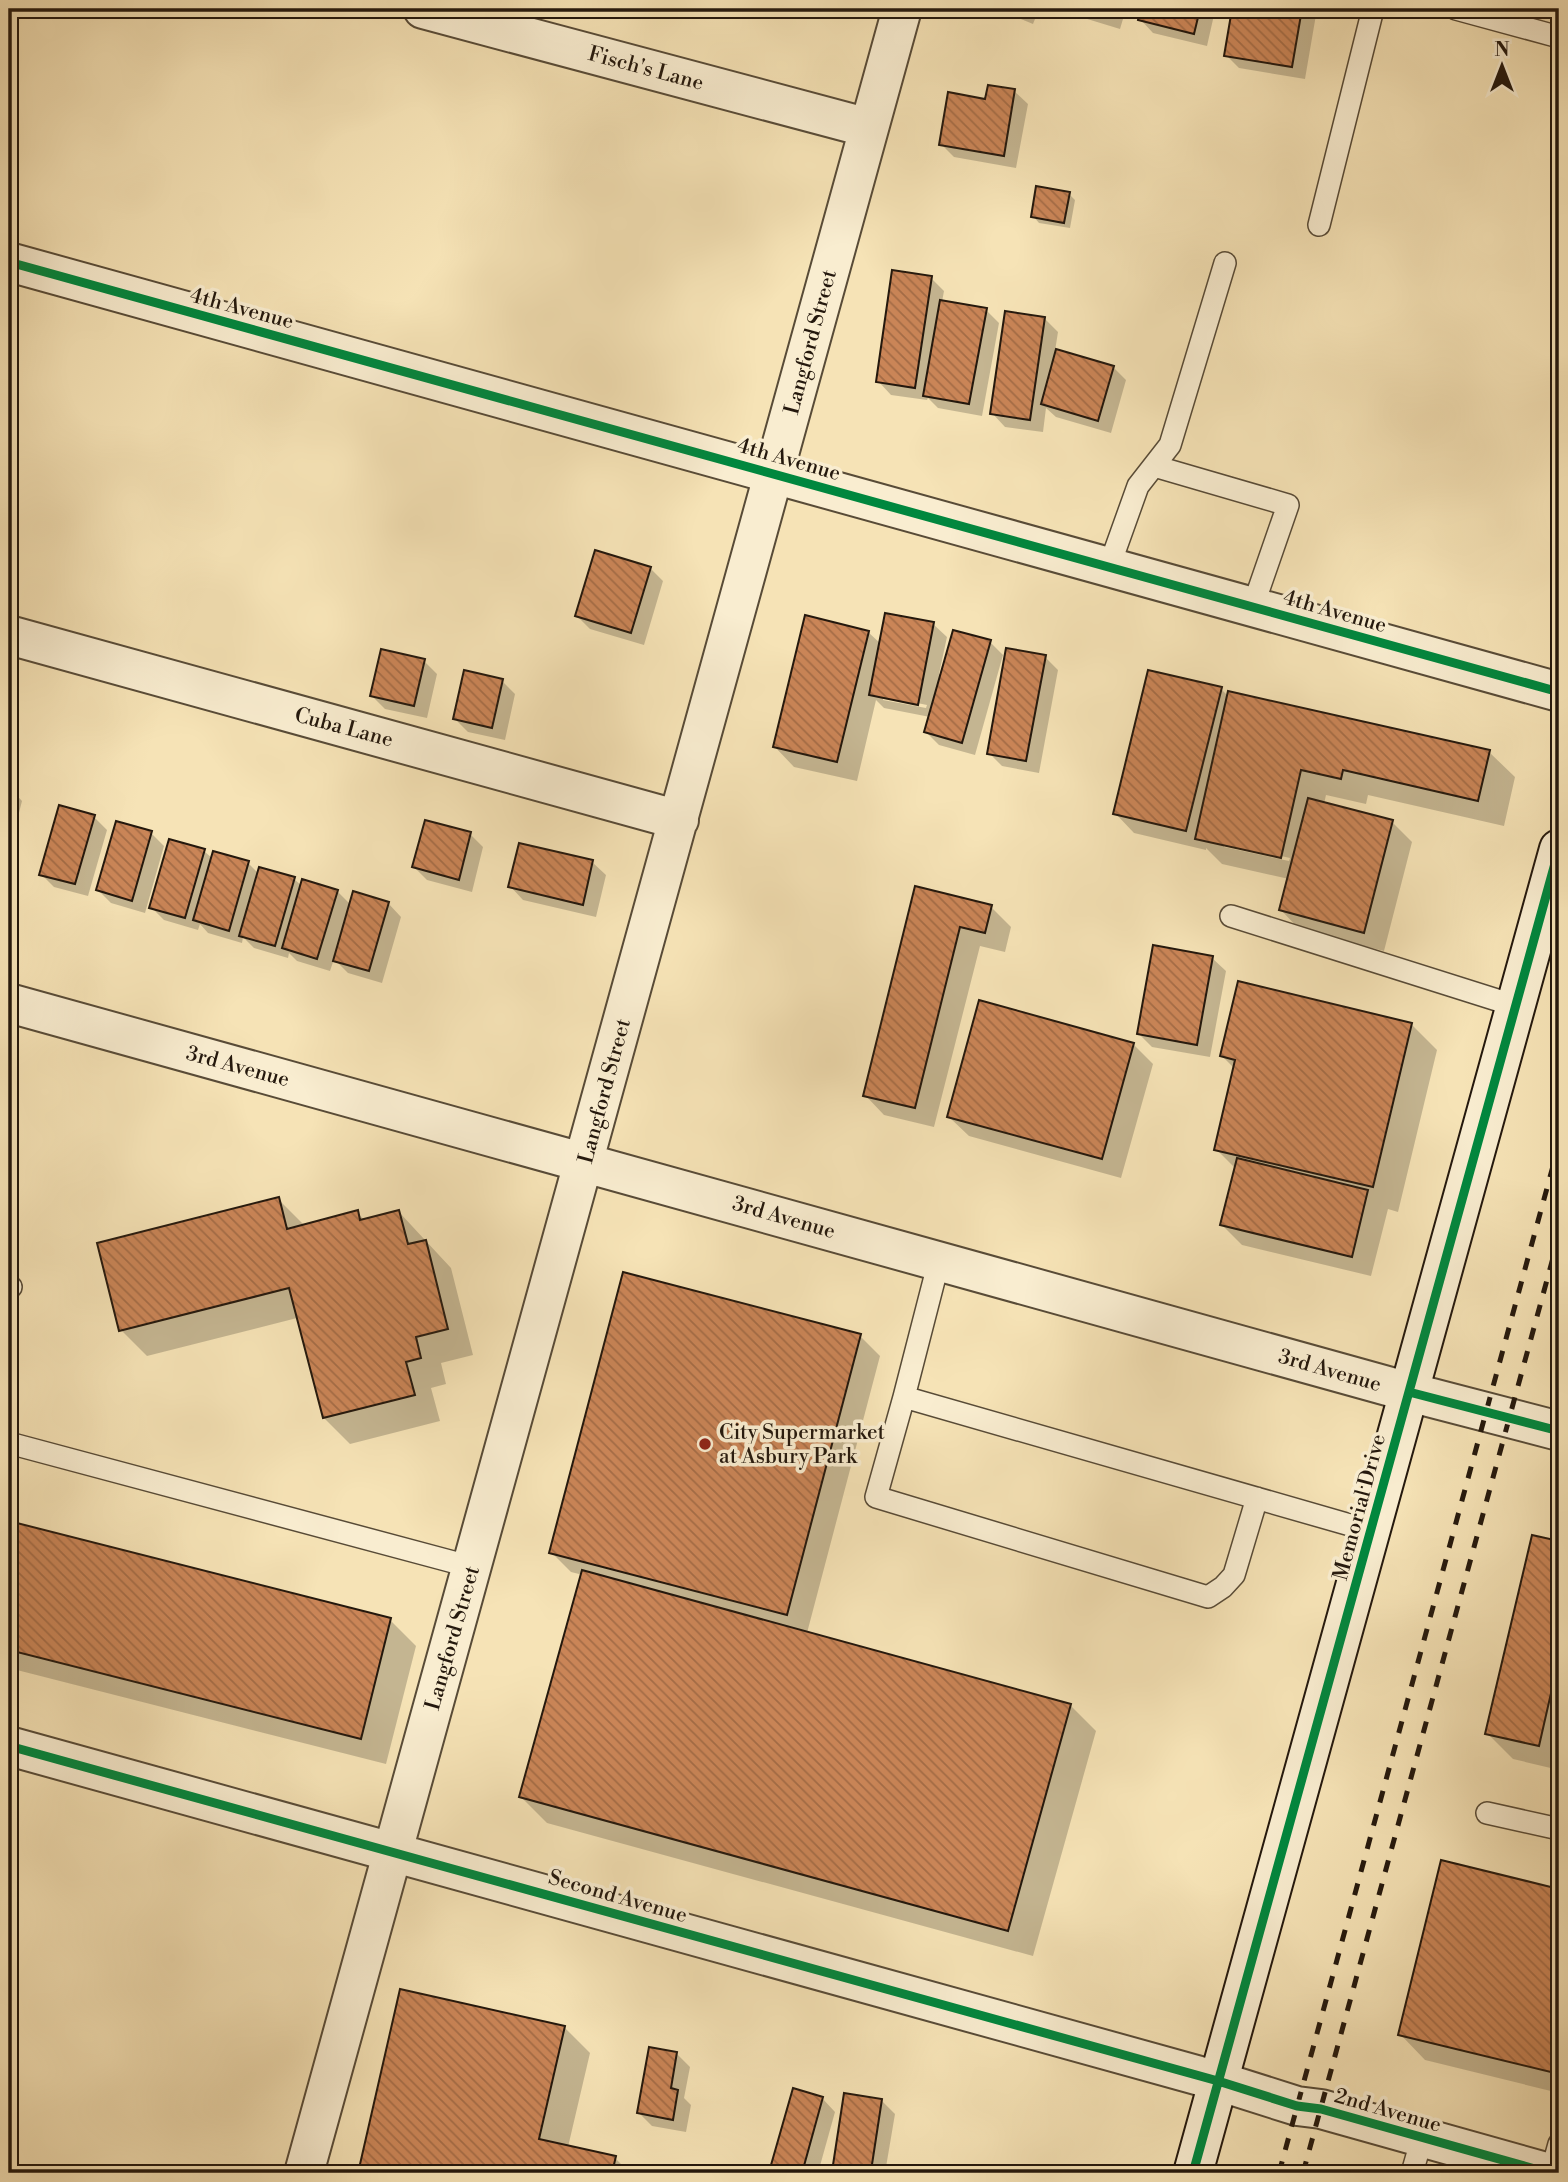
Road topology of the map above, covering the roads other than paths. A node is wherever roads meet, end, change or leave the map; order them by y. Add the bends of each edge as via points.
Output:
1 (423, 9) edge
2 (902, 9) edge
3 (1373, 9) edge
4 (1456, 9) edge
5 (1505, 15) edge
6 (1559, 37) edge
7 (869, 128) junction
8 (1319, 226) dead end
9 (9, 262) edge
10 (1225, 263) dead end
11 (1154, 466) junction
12 (774, 473) junction
13 (1109, 567) junction
14 (1253, 606) junction
15 (9, 635) edge
16 (1559, 692) edge
17 (679, 820) junction
18 (1559, 849) edge
19 (1231, 916) dead end
20 (9, 1003) edge
21 (1516, 1006) junction
22 (585, 1161) junction
23 (939, 1261) junction
24 (1409, 1392) junction
25 (904, 1397) junction
26 (1559, 1431) edge
27 (9, 1443) edge
28 (1257, 1498) junction
29 (1371, 1531) junction
30 (472, 1567) junction
31 (9, 1746) edge
32 (1487, 1813) dead end
33 (1559, 1829) edge
34 (393, 1852) junction
35 (1218, 2081) junction
36 (1559, 2144) edge
37 (1417, 2156) edge
38 (304, 2173) edge
39 (1193, 2173) edge
40 (1550, 2173) edge

1 - 7 street, Fisch's Lane
2 - 7 street, Langford Street
3 - 8 lane
4 - 5 lane
5 - 6 lane
7 - 12 street, Langford Street
9 - 12 street, 4th Avenue
10 - 11 lane via 1170,445
11 - 13 lane via 1138,486
11 - 14 lane via 1288,505
12 - 13 street, 4th Avenue
12 - 17 street, Langford Street
13 - 14 street, 4th Avenue
14 - 16 street, 4th Avenue
15 - 17 street, Cuba Lane
17 - 22 street, Langford Street
18 - 21 street, Memorial Drive
19 - 21 lane
20 - 22 street, 3rd Avenue
21 - 24 street, Memorial Drive
22 - 23 street, 3rd Avenue
22 - 30 street, Langford Street
23 - 24 street, 3rd Avenue
23 - 25 lane
24 - 26 street, 3rd Avenue
24 - 29 street, Memorial Drive
25 - 28 lane
25 - 28 lane via 876,1497 1208,1597 1234,1575
27 - 30 lane
28 - 29 lane
29 - 35 street, Memorial Drive
30 - 34 street, Langford Street
31 - 34 street, Second Avenue
32 - 33 lane
34 - 35 street, Second Avenue
34 - 38 street, Langford Street
35 - 37 street, 2nd Avenue via 1321,2109
35 - 39 street, Memorial Drive
36 - 40 lane
37 - 40 street, 2nd Avenue

